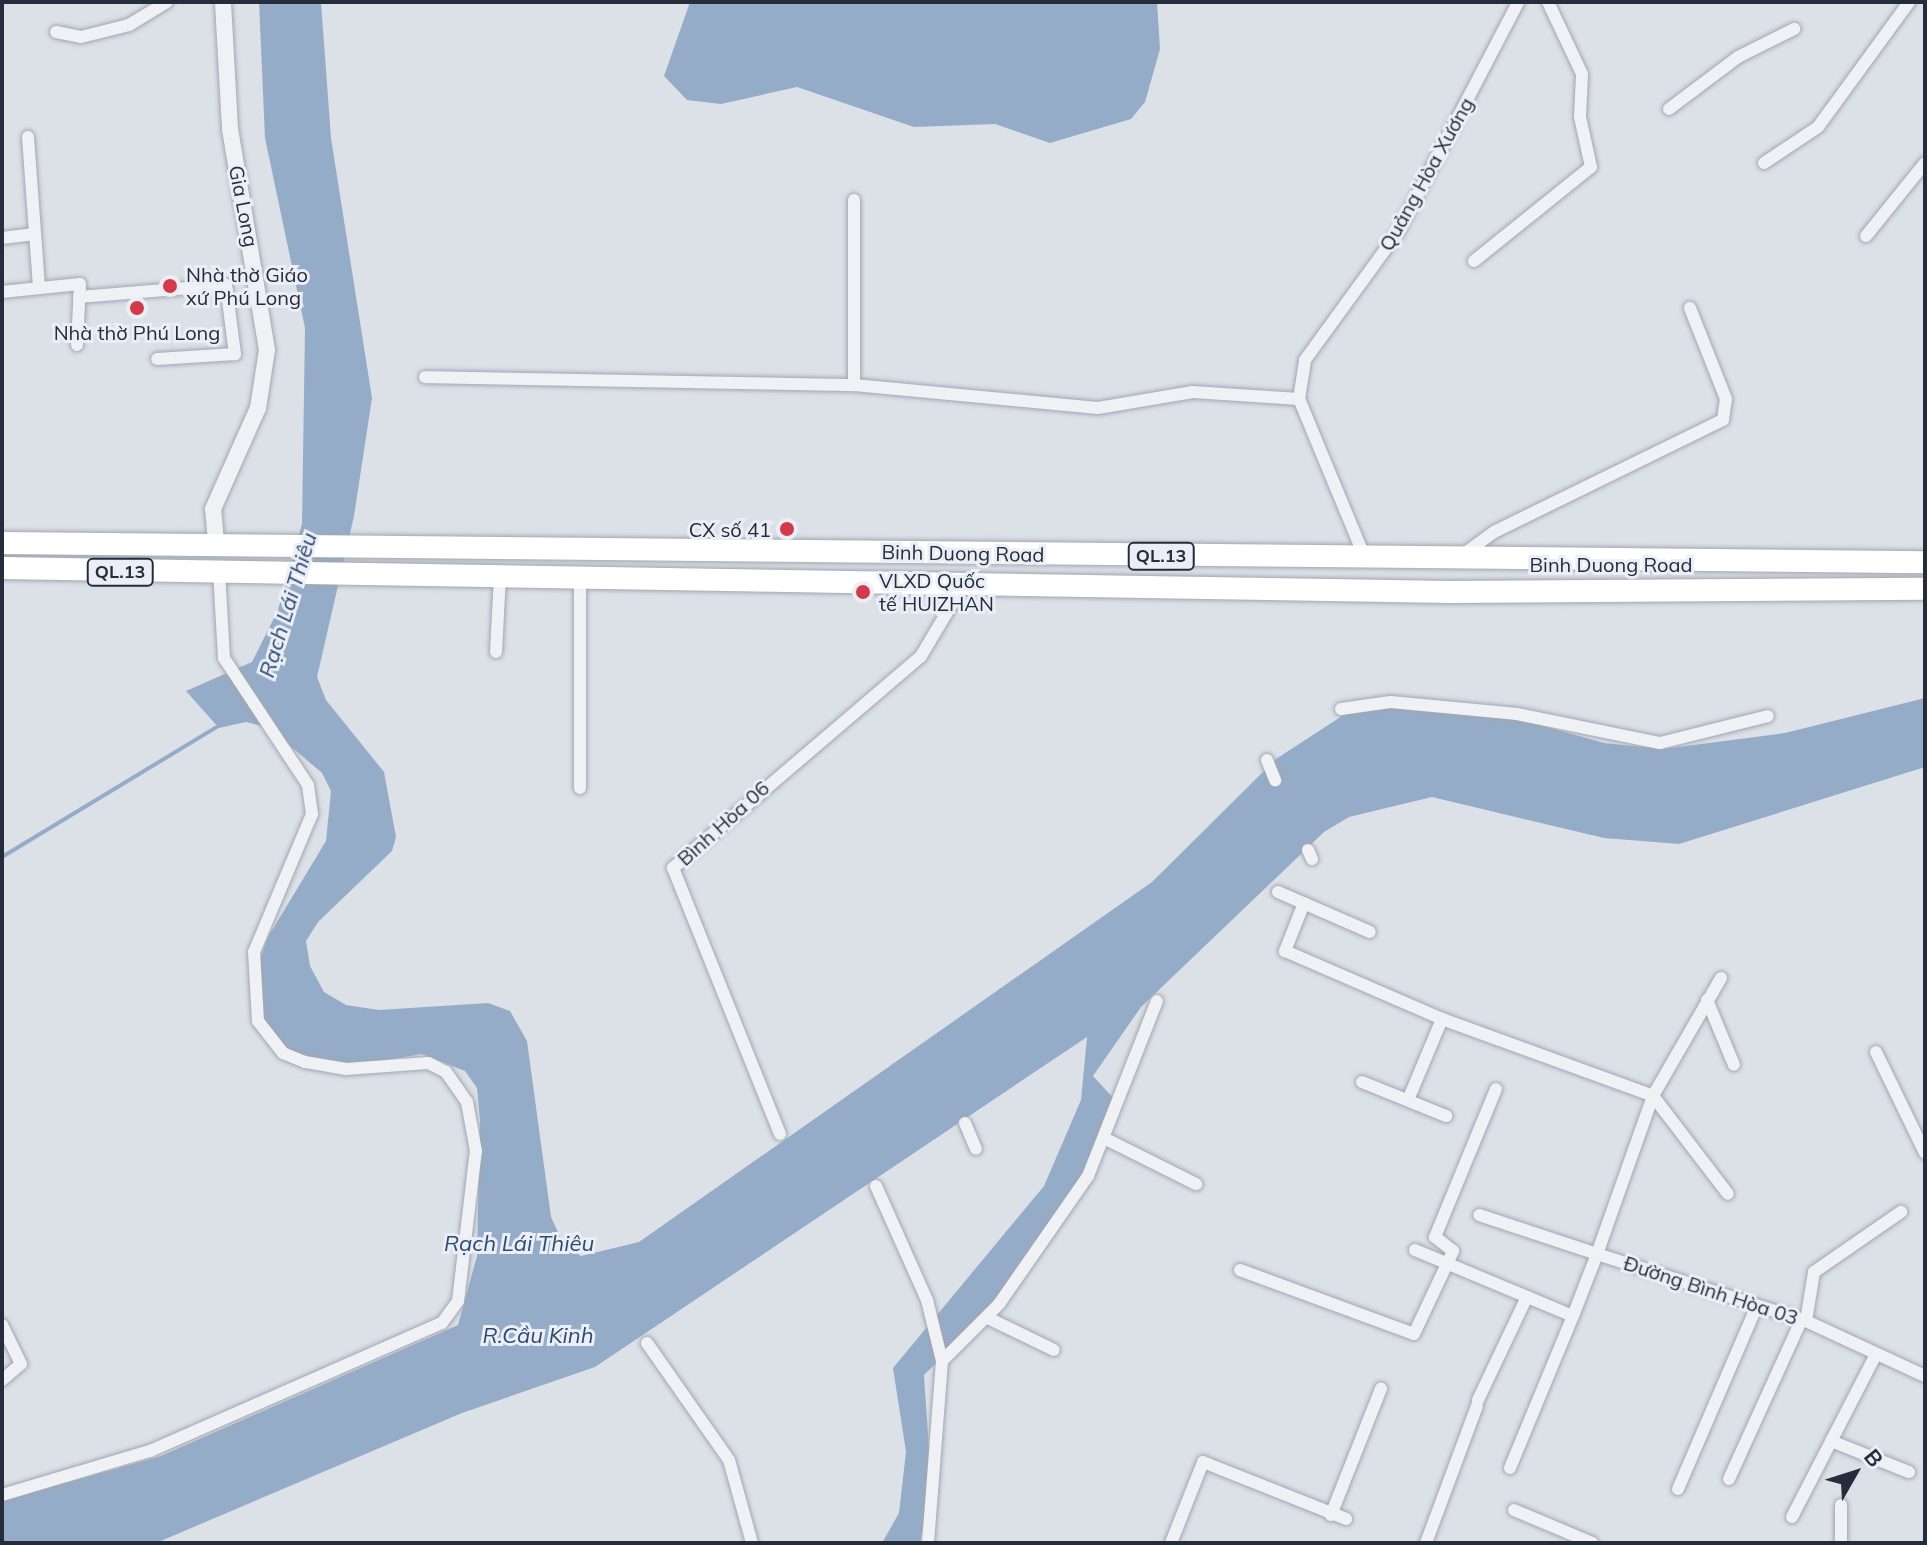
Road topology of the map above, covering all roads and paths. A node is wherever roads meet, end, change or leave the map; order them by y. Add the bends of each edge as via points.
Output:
1 (167, 2) edge
2 (223, 2) edge
3 (1518, 2) edge
4 (1548, 2) edge
5 (1909, 2) edge
6 (1794, 29) dead end
7 (56, 32) dead end
8 (1669, 109) dead end
9 (28, 137) dead end
10 (1764, 163) dead end
11 (1925, 163) edge
12 (854, 200) dead end
13 (35, 234) junction
14 (1866, 236) dead end
15 (2, 238) edge
16 (1474, 261) dead end
17 (39, 288) junction
18 (2, 292) edge
19 (79, 297) junction
20 (1690, 308) dead end
21 (77, 345) dead end
22 (157, 359) dead end
23 (425, 377) dead end
24 (854, 385) junction
25 (1299, 399) junction
26 (225, 542) junction
27 (2, 543) edge
28 (677, 549) junction
29 (928, 553) junction
30 (1366, 559) junction
31 (1925, 562) edge
32 (1452, 563) junction
33 (2, 568) edge
34 (228, 571) junction
35 (500, 576) junction
36 (580, 577) junction
37 (678, 578) junction
38 (929, 581) junction
39 (966, 581) junction
40 (1925, 589) edge
41 (1450, 592) junction
42 (496, 652) dead end
43 (1341, 709) dead end
44 (1768, 716) dead end
45 (1267, 760) dead end
46 (1275, 780) dead end
47 (580, 788) dead end
48 (1278, 892) dead end
49 (1304, 903) junction
50 (1370, 932) dead end
51 (1721, 978) dead end
52 (1707, 1000) junction
53 (1157, 1001) dead end
54 (1442, 1019) junction
55 (1876, 1052) dead end
56 (1734, 1065) dead end
57 (1362, 1082) dead end
58 (1496, 1089) dead end
59 (1653, 1096) junction
60 (1408, 1100) junction
61 (1446, 1116) dead end
62 (965, 1123) dead end
63 (779, 1131) dead end
64 (1106, 1139) junction
65 (976, 1149) dead end
66 (1925, 1153) edge
67 (1196, 1184) dead end
68 (876, 1186) dead end
69 (1728, 1194) dead end
70 (1901, 1212) dead end
71 (1479, 1215) dead end
72 (1415, 1250) dead end
73 (1597, 1254) junction
74 (1448, 1264) junction
75 (1240, 1270) dead end
76 (1527, 1297) junction
77 (1756, 1308) junction
78 (1573, 1316) junction
79 (988, 1318) junction
80 (1804, 1320) junction
81 (2, 1325) edge
82 (647, 1343) dead end
83 (1054, 1350) dead end
84 (1875, 1356) junction
85 (942, 1361) junction
86 (1925, 1376) edge
87 (2, 1380) edge
88 (1381, 1389) dead end
89 (1831, 1441) junction
90 (1510, 1468) dead end
91 (1909, 1472) dead end
92 (1729, 1479) dead end
93 (1678, 1489) dead end
94 (2, 1495) edge
95 (1841, 1505) dead end
96 (1514, 1510) dead end
97 (1331, 1515) junction
98 (1792, 1517) dead end
99 (1346, 1519) dead end
100 (930, 1541) edge
101 (752, 1543) edge
102 (946, 1543) edge
103 (1171, 1543) edge
104 (1426, 1543) edge
105 (1592, 1543) edge
106 (1841, 1543) edge

1 - 7 street via 129,25 81,37
2 - 26 street, Gia Long via 230,128 267,342 258,408 213,509
3 - 25 street, Quảng Hòa Xương via 1398,232 1305,360
4 - 16 street via 1582,74 1580,117 1591,167
5 - 10 street via 1818,127
6 - 8 street via 1738,57
9 - 13 street
11 - 14 street
12 - 24 street
13 - 15 street
13 - 17 street
17 - 18 street
17 - 19 street via 80,284
19 - 21 street
19 - 22 street via 226,285 235,354
20 - 32 street via 1726,399 1723,420 1494,532
23 - 24 street
24 - 25 street via 1098,408 1193,392
25 - 30 street
26 - 27 highway, Binh Duong Road / QL.13
26 - 28 highway, Binh Duong Road / QL.13
28 - 29 highway, Binh Duong Road / QL.13
28 - 37 highway
29 - 30 highway, Binh Duong Road / QL.13
29 - 38 highway
30 - 32 highway, Binh Duong Road / QL.13
31 - 32 highway, Binh Duong Road / QL.13
32 - 41 highway
33 - 34 highway, QL.13
34 - 35 highway, Binh Duong Road / QL.13 via 398,570
34 - 94 street via 224,658 233,665 269,734 308,785 312,814 254,952 258,1021 283,1053 305,1062 346,1069 428,1063 446,1072 467,1102 476,1151 458,1301 442,1323 150,1451
35 - 36 highway, Binh Duong Road / QL.13
35 - 42 street
36 - 37 highway, Binh Duong Road / QL.13
36 - 47 street
37 - 38 highway, Binh Duong Road / QL.13
38 - 39 highway, Binh Duong Road / QL.13
39 - 41 highway, Binh Duong Road / QL.13
39 - 63 street, Bình Hòa 06 via 921,656 673,868
40 - 41 highway, Binh Duong Road / QL.13
43 - 44 street via 1391,702 1517,714 1660,743
45 - 46 street
48 - 49 street
49 - 50 street
49 - 54 street via 1285,951
51 - 52 street, Đường Bình Hòa 03
52 - 56 street
52 - 59 street, Đường Bình Hòa 03
53 - 64 street
54 - 59 street
54 - 60 street
55 - 66 street
57 - 60 street
58 - 74 street via 1435,1237 1453,1249
59 - 69 street
59 - 73 street, Đường Bình Hòa 03
60 - 61 street
62 - 65 street
64 - 67 street
64 - 79 street via 1088,1176
68 - 85 street via 927,1300 929,1327
70 - 80 street via 1814,1272
71 - 73 street
72 - 74 street
73 - 77 street, Đường Bình Hòa 03
73 - 78 street
74 - 75 street via 1409,1335
74 - 76 street
76 - 78 street
76 - 104 street via 1478,1403
77 - 80 street, Đường Bình Hòa 03
77 - 93 street
78 - 90 street
79 - 83 street
79 - 85 street
80 - 84 street, Đường Bình Hòa 03
80 - 92 street
81 - 87 street via 21,1364
82 - 101 street via 729,1460
84 - 86 street, Đường Bình Hòa 03
84 - 89 street
85 - 100 street
88 - 97 street
89 - 91 street
89 - 98 street
95 - 106 street
96 - 105 street
97 - 99 street
97 - 103 street via 1203,1462
100 - 102 street

